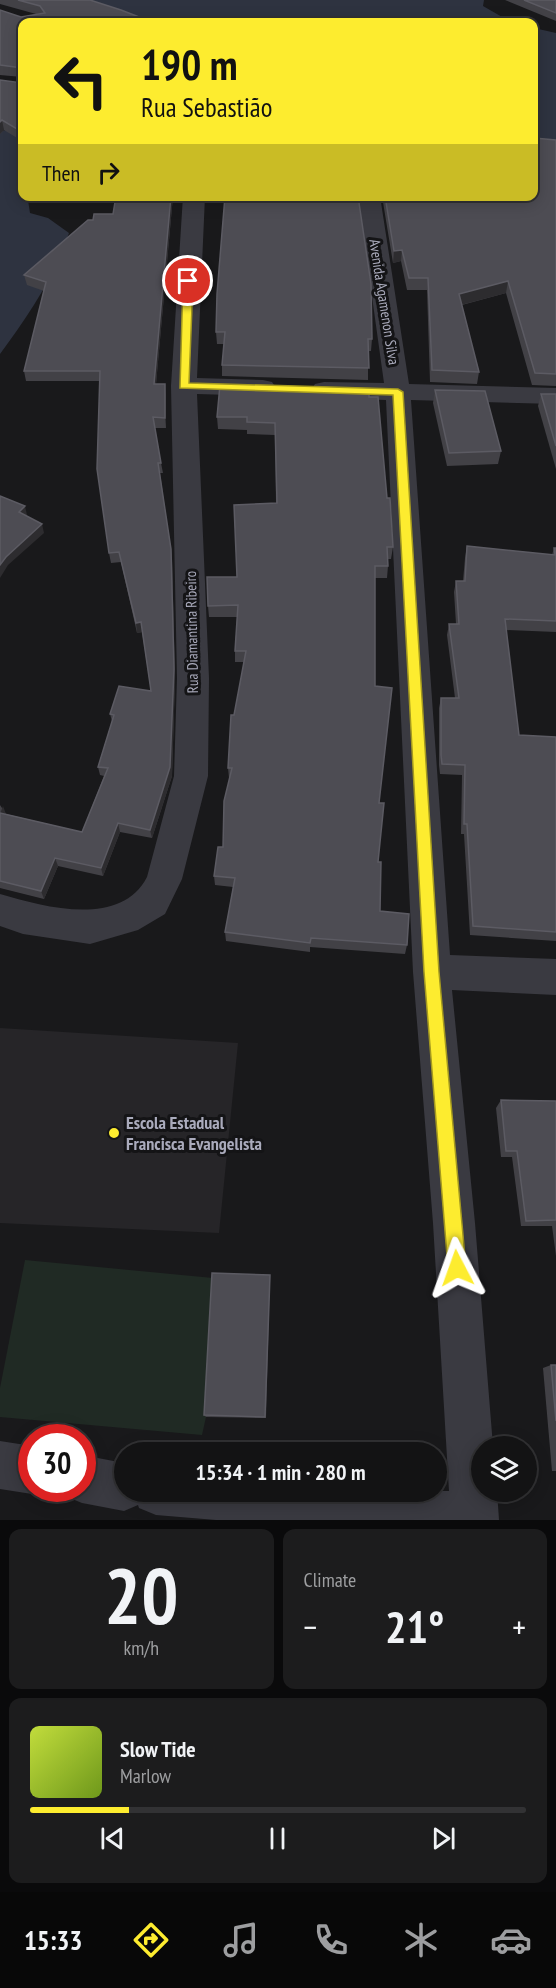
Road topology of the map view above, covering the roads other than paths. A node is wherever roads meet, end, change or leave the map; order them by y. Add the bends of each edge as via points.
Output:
1 (194, 201) edge
2 (370, 201) edge
3 (184, 386) junction
4 (398, 392) junction
5 (556, 396) edge
6 (0, 910) edge
7 (432, 972) junction
8 (556, 977) edge
9 (0, 1464) edge
10 (18, 1467) edge
11 (96, 1482) edge
12 (114, 1485) edge
13 (286, 1502) edge
14 (475, 1518) edge

1 - 3 street, Rua Diamantina Ribeiro
2 - 4 street, Avenida Agamenon Silva
3 - 4 street
3 - 6 street, Rua Diamantina Ribeiro via 193,678 191,776 164,879 152,903 125,918 90,927
4 - 5 street
4 - 7 street, Avenida Agamenon Silva
7 - 8 street
7 - 14 street, Avenida Agamenon Silva
9 - 10 street
11 - 12 street
13 - 14 street

